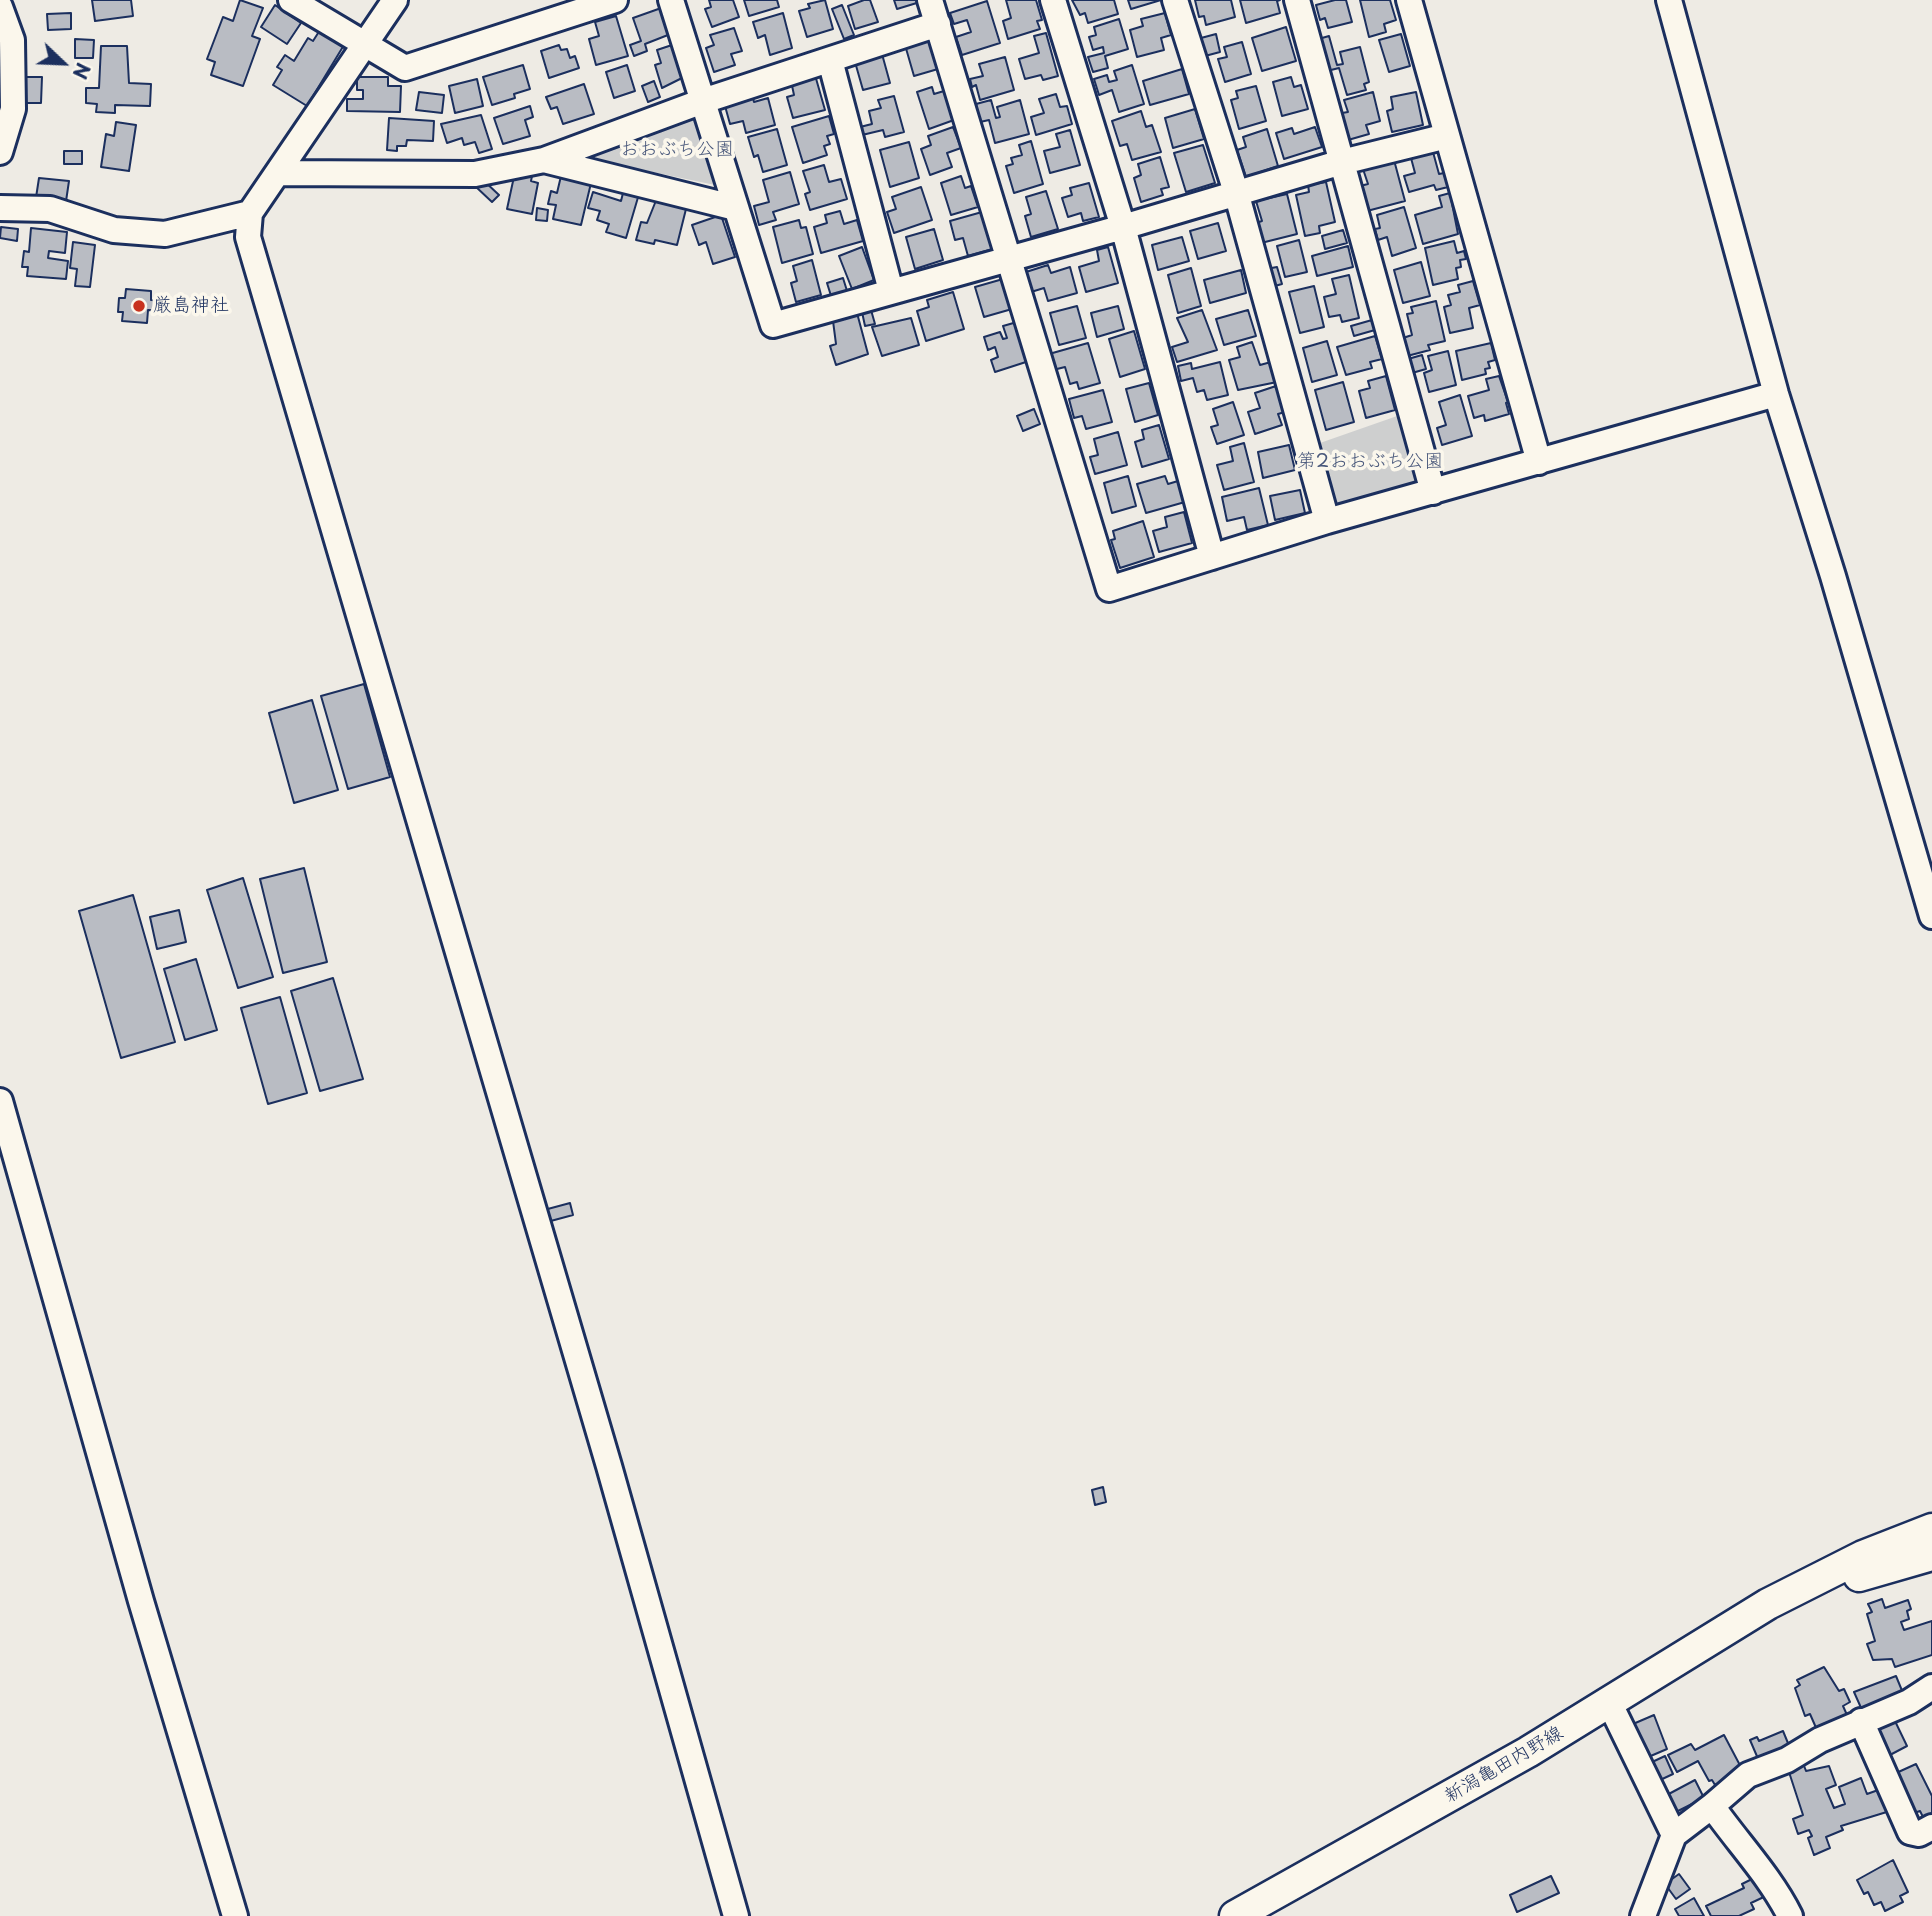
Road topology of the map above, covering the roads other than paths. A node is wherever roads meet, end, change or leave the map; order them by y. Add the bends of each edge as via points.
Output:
1 (291, 0) edge
2 (395, 0) edge
3 (615, 0) edge
4 (671, 0) edge
5 (930, 0) edge
6 (1053, 0) edge
7 (1175, 0) edge
8 (1297, 0) edge
9 (1409, 0) edge
10 (1669, 0) edge
11 (0, 7) edge
12 (937, 24) junction
13 (368, 44) junction
14 (830, 60) junction
15 (703, 101) junction
16 (1447, 136) junction
17 (0, 152) edge
18 (544, 160) junction
19 (1342, 162) junction
20 (280, 173) junction
21 (1236, 192) junction
22 (0, 208) edge
23 (736, 208) junction
24 (250, 213) junction
25 (1123, 228) junction
26 (1010, 258) junction
27 (891, 291) junction
28 (1776, 394) junction
29 (1539, 461) junction
30 (1433, 492) junction
31 (1327, 522) junction
32 (1212, 557) junction
33 (1932, 916) edge
34 (0, 1101) edge
35 (1932, 1529) edge
36 (1932, 1555) edge
37 (1768, 1604) junction
38 (1932, 1687) edge
39 (1610, 1704) junction
40 (1861, 1721) junction
41 (1712, 1806) junction
42 (1932, 1827) edge
43 (1674, 1835) junction
44 (235, 1916) edge
45 (736, 1916) edge
46 (1235, 1916) edge
47 (1643, 1916) edge
48 (1790, 1916) edge

1 - 13 street
2 - 13 street
3 - 13 street via 405,68
4 - 15 street
5 - 12 street
6 - 25 street
7 - 21 street
8 - 19 street
9 - 16 street
10 - 28 street
11 - 17 street via 12,40 13,109
12 - 14 street
12 - 26 street
13 - 20 street
14 - 15 street
14 - 27 street
15 - 18 street
15 - 23 street
16 - 19 street
16 - 29 street
18 - 20 street via 475,174
18 - 23 street
19 - 21 street
19 - 30 street
20 - 24 street
21 - 25 street
21 - 31 street
22 - 24 street via 50,209 114,230 165,233
23 - 27 street via 773,325
24 - 45 street via 248,237 609,1466
25 - 26 street
25 - 32 street
26 - 27 street
26 - 32 street via 1109,589
28 - 29 street
28 - 33 street
29 - 30 street
30 - 31 street
31 - 32 street
34 - 44 street
35 - 37 main road, 新潟亀田内野線 via 1863,1556
36 - 37 main road, 新潟亀田内野線
37 - 39 main road, 新潟亀田内野線
38 - 40 street via 1909,1702
39 - 43 street
39 - 46 main road, 新潟亀田内野線
40 - 41 street via 1748,1775
40 - 42 street via 1910,1832 1919,1834
41 - 43 street
41 - 48 street via 1774,1884
43 - 47 street

